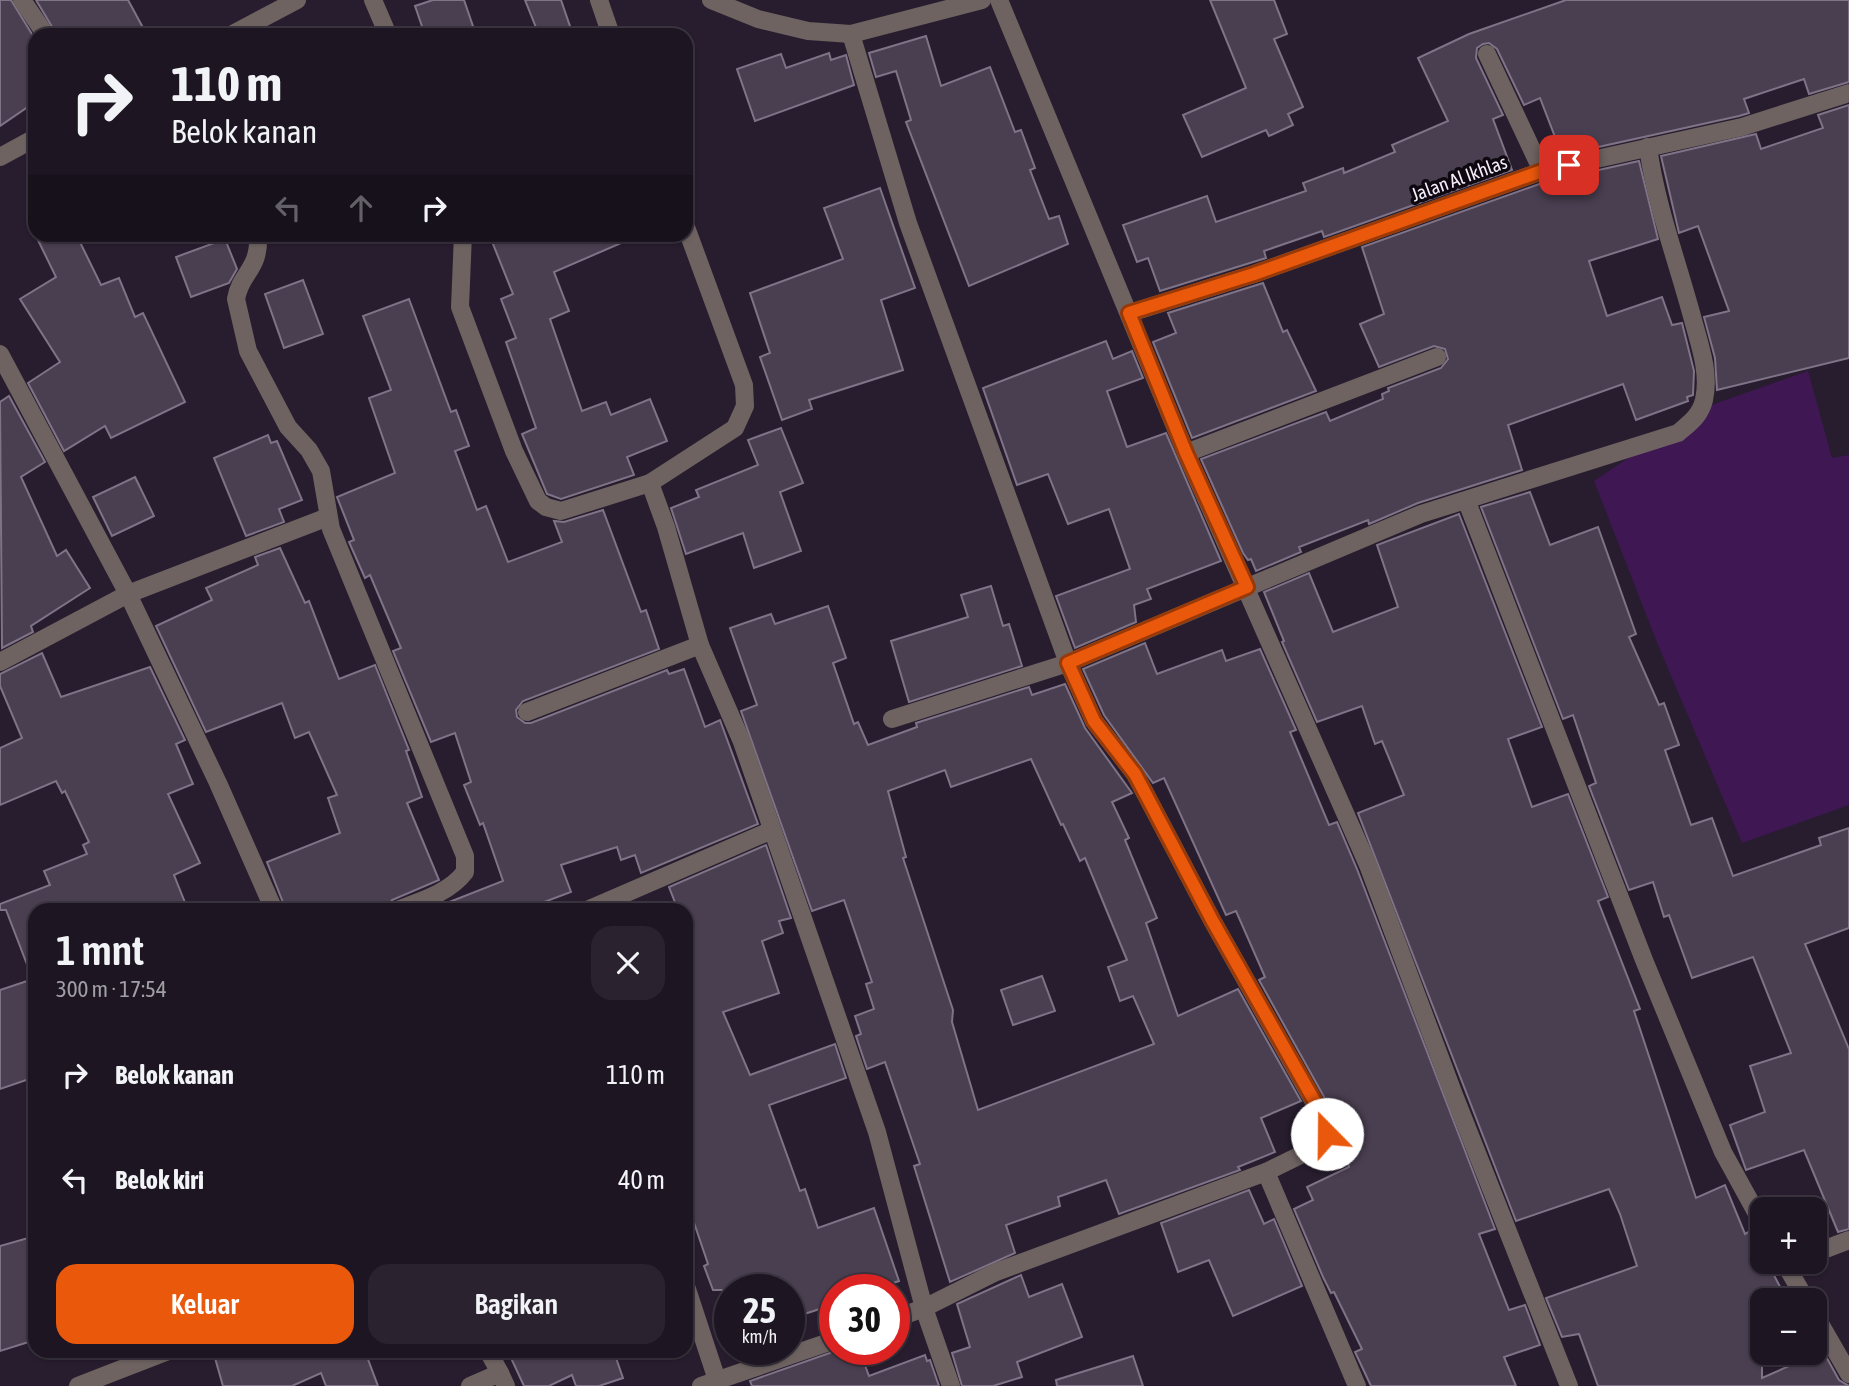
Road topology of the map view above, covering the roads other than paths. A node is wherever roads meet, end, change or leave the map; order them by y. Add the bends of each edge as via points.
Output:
1 (22, 0) edge
2 (297, 0) edge
3 (373, 0) edge
4 (599, 0) edge
5 (711, 0) edge
6 (982, 0) edge
7 (999, 0) edge
8 (41, 28) edge
9 (244, 28) edge
10 (385, 28) edge
11 (609, 28) edge
12 (851, 34) junction
13 (1487, 54) dead end
14 (1849, 93) edge
15 (28, 142) edge
16 (1648, 147) junction
17 (0, 157) edge
18 (1542, 171) junction
19 (258, 242) edge
20 (463, 242) edge
21 (692, 242) edge
22 (1129, 313) junction
23 (0, 355) edge
24 (1437, 357) dead end
25 (1186, 453) junction
26 (650, 483) junction
27 (1466, 502) junction
28 (328, 517) junction
29 (1247, 587) junction
30 (128, 594) junction
31 (700, 645) junction
32 (0, 662) edge
33 (1068, 663) junction
34 (527, 712) dead end
35 (892, 719) dead end
36 (772, 830) junction
37 (271, 903) edge
38 (416, 903) edge
39 (603, 903) edge
40 (1266, 1172) junction
41 (1750, 1201) edge
42 (1849, 1240) edge
43 (1827, 1248) edge
44 (924, 1308) junction
45 (910, 1313) edge
46 (693, 1316) edge
47 (1827, 1336) edge
48 (819, 1345) edge
49 (150, 1358) edge
50 (492, 1358) edge
51 (1849, 1374) edge
52 (503, 1380) edge
53 (709, 1383) edge
54 (78, 1386) edge
55 (470, 1386) edge
56 (951, 1386) edge
57 (1357, 1386) edge
58 (1569, 1386) edge

1 - 8 street
2 - 9 street
3 - 10 street
4 - 11 street
5 - 12 street via 758,19 808,31
6 - 12 street
7 - 22 street
12 - 33 street via 908,223
13 - 18 street
14 - 16 street, Jalan Al Ikhlas via 1742,127
15 - 17 street
16 - 18 street, Jalan Al Ikhlas
16 - 27 street via 1653,184 1706,373 1704,401 1696,419 1678,433
18 - 22 street, Jalan Al Ikhlas via 1254,274
19 - 28 street via 259,257 236,299 248,351 288,428 321,471
20 - 26 street via 460,307 514,450 538,500 561,511
21 - 26 street via 744,385 746,406 735,428
22 - 25 street
23 - 30 street
24 - 25 street
25 - 29 street
26 - 31 street
27 - 29 street via 1421,514
27 - 41 street via 1665,1012 1723,1152
28 - 30 street
28 - 38 street via 465,856 465,872 457,882
29 - 33 street
29 - 58 street via 1368,865
30 - 32 street
30 - 37 street
31 - 34 street
31 - 36 street via 742,742
33 - 35 street
33 - 40 street via 1094,721 1135,774 1324,1118 1327,1134 1321,1145
36 - 39 street
36 - 44 street via 877,1132
40 - 44 street via 996,1272
40 - 57 street
42 - 43 street
44 - 45 street
44 - 56 street
46 - 53 street
47 - 51 street
48 - 53 street
49 - 54 street
50 - 52 street
52 - 55 street

